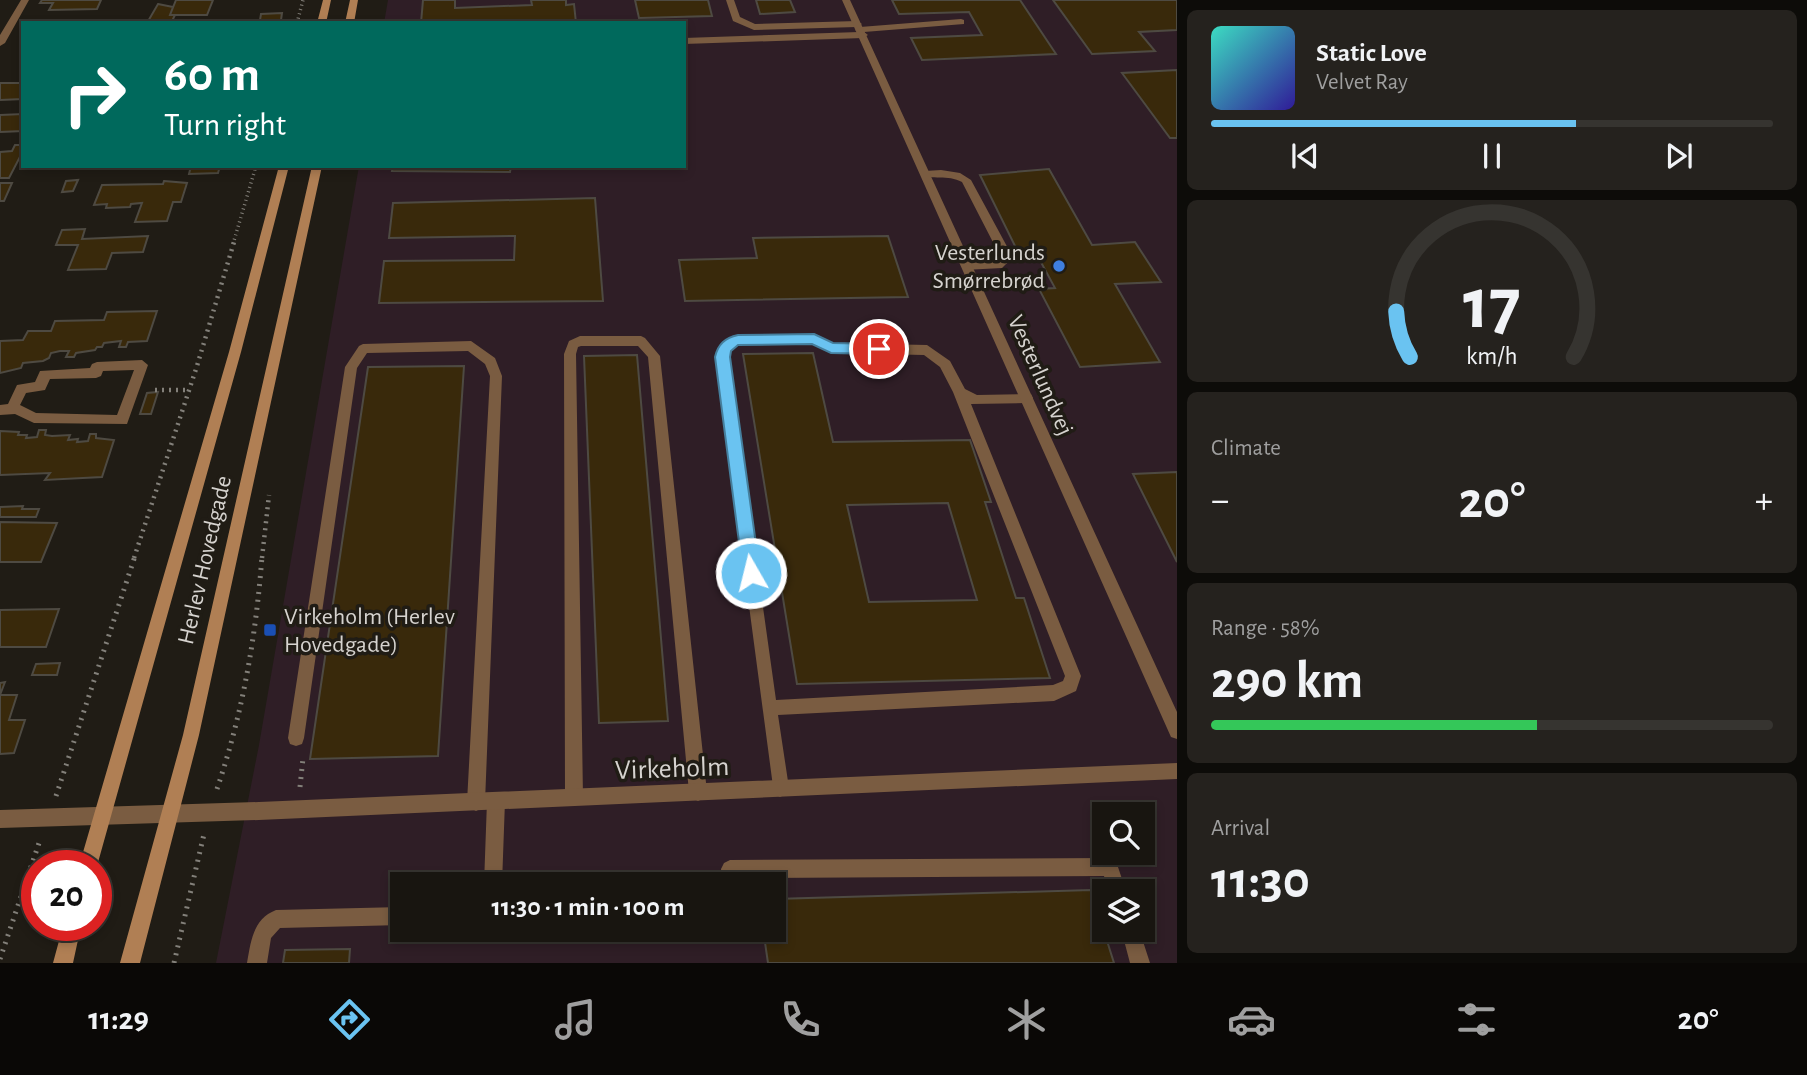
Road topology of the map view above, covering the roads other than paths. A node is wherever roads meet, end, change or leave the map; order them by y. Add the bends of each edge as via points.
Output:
1 (25, 0) edge
2 (327, 0) edge
3 (354, 0) edge
4 (730, 0) edge
5 (846, 0) edge
6 (322, 21) edge
7 (349, 21) edge
8 (961, 22) dead end
9 (860, 30) junction
10 (686, 41) edge
11 (0, 43) edge
12 (283, 168) edge
13 (317, 168) edge
14 (925, 174) junction
15 (968, 267) junction
16 (960, 392) junction
17 (1026, 398) junction
18 (6, 410) edge
19 (769, 708) junction
20 (1177, 731) edge
21 (296, 738) road end
22 (1177, 771) edge
23 (780, 788) junction
24 (698, 792) junction
25 (574, 797) junction
26 (495, 801) junction
27 (476, 802) junction
28 (169, 814) junction
29 (102, 815) junction
30 (0, 819) edge
31 (92, 850) edge
32 (493, 872) edge
33 (730, 872) edge
34 (1114, 879) edge
35 (390, 916) edge
36 (68, 941) edge
37 (1134, 942) edge
38 (63, 963) edge
39 (130, 963) edge
40 (257, 963) edge
41 (1140, 963) edge

1 - 11 street
2 - 6 main road
3 - 7 main road
4 - 9 street via 736,19 754,27
5 - 9 street, Vesterlundvej
8 - 9 street
9 - 10 street
9 - 14 street, Vesterlundvej
12 - 29 main road, Herlev Hovedgade
13 - 28 main road, Herlev Hovedgade via 191,735
14 - 15 street, Vesterlundvej
14 - 15 street via 952,174 966,180 1004,252 998,265
15 - 17 street, Vesterlundvej
16 - 17 street via 975,400
16 - 19 street via 1073,676 1070,687 1054,693
16 - 19 street via 945,364 927,350 831,348 814,339 738,340 724,349
17 - 20 street, Vesterlundvej
18 - 18 street via 34,418 122,420 142,365 97,367 96,373 45,374 40,387 22,388
19 - 23 street
21 - 27 street via 351,367 363,349 471,345 491,361 496,376
22 - 23 street, Virkeholm
23 - 24 street, Virkeholm
24 - 25 street, Virkeholm
24 - 25 street via 654,356 641,341 580,341 573,344 570,354
25 - 26 street, Virkeholm
26 - 27 street, Virkeholm
26 - 32 street
27 - 28 street, Virkeholm
28 - 29 street, Virkeholm
28 - 39 main road, Herlev Hovedgade
29 - 30 street, Virkeholm
29 - 31 main road, Herlev Hovedgade
33 - 34 street via 1110,867
35 - 40 street via 276,919 262,933
36 - 38 main road
37 - 41 street

